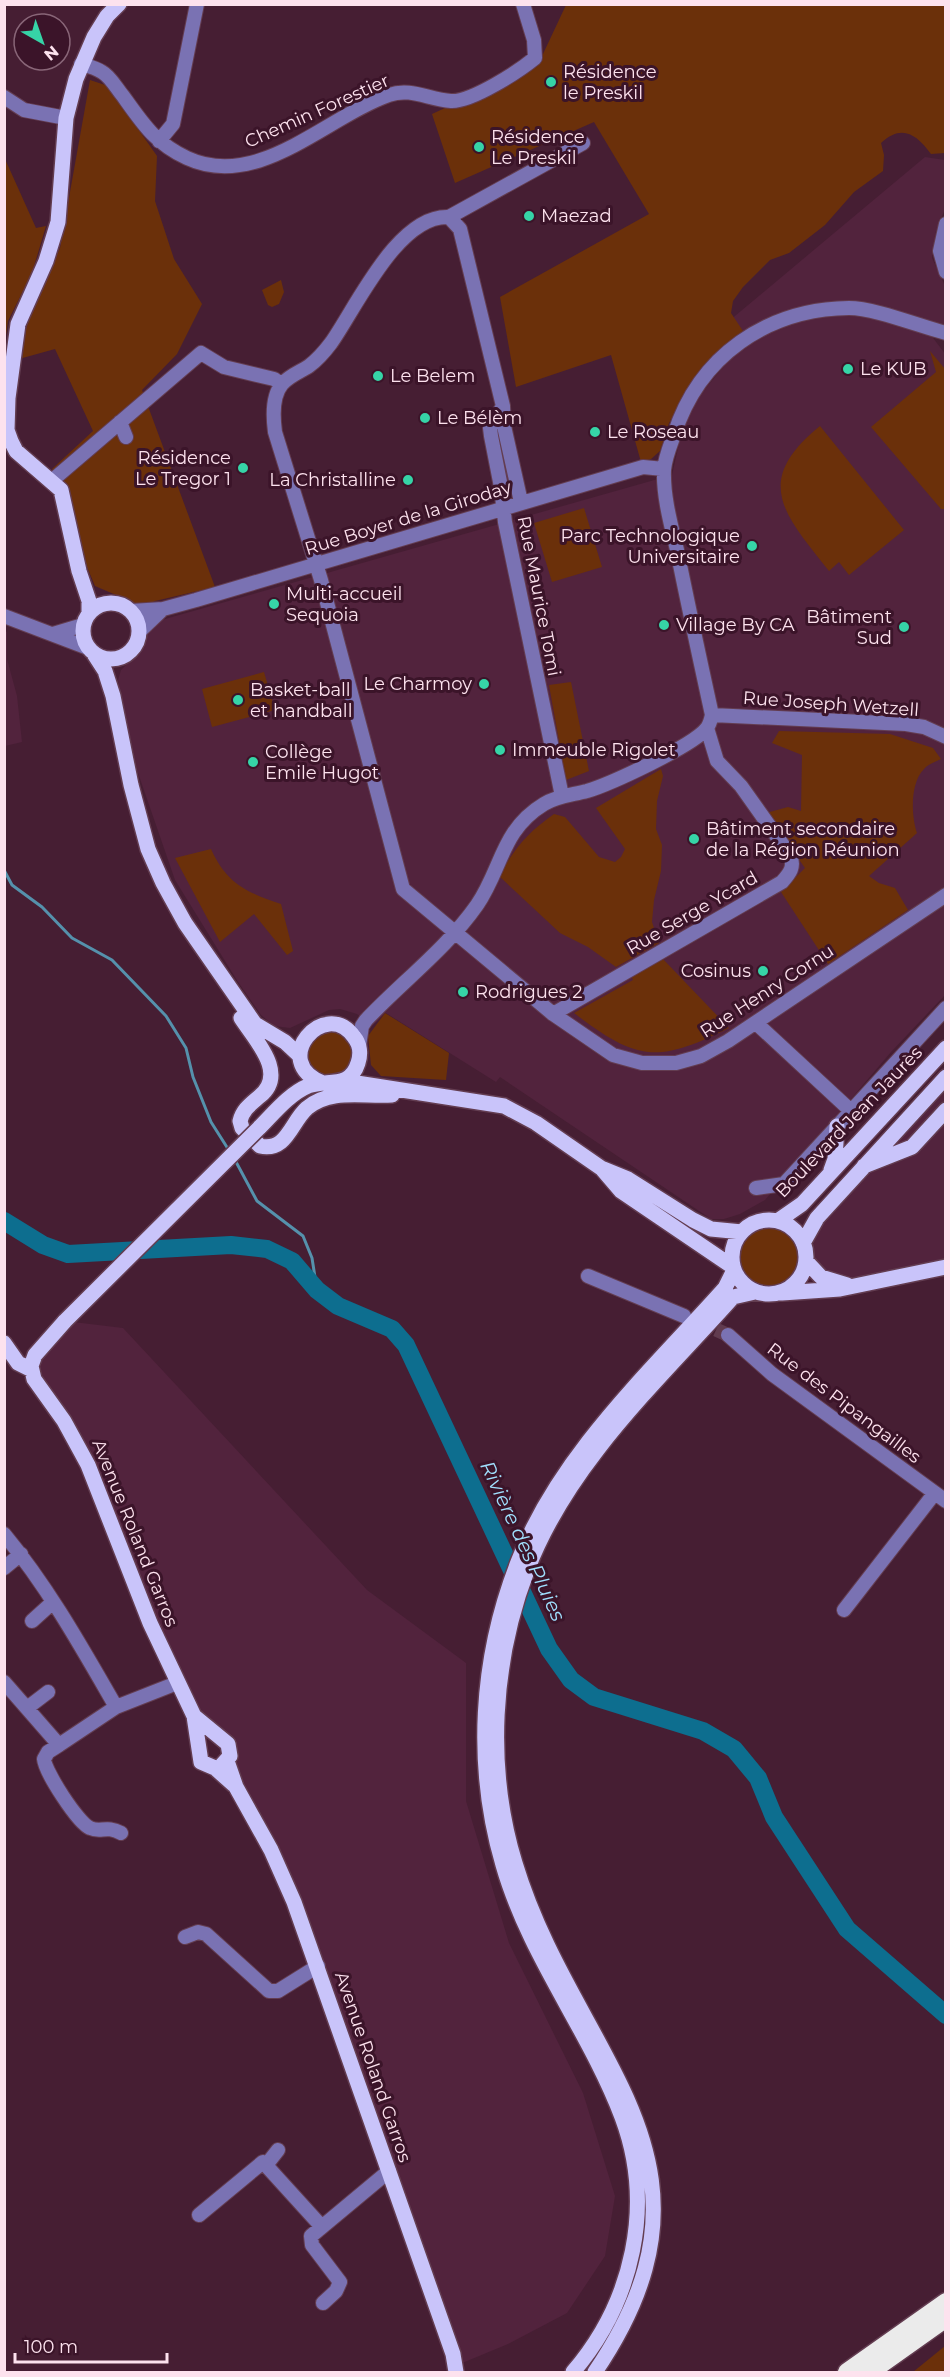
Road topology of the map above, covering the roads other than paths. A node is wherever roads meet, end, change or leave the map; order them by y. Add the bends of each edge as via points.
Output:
1 (120, 4) edge
2 (197, 4) edge
3 (523, 4) edge
4 (81, 64) junction
5 (5, 98) edge
6 (66, 118) junction
7 (159, 141) junction
8 (583, 143) dead end
9 (449, 217) junction
10 (945, 224) edge
11 (945, 272) edge
12 (945, 333) edge
13 (281, 384) junction
14 (503, 406) junction
15 (120, 422) junction
16 (126, 437) dead end
17 (664, 469) junction
18 (53, 482) junction
19 (521, 502) junction
20 (504, 508) junction
21 (316, 566) junction
22 (80, 572) junction
23 (109, 603) junction
24 (163, 609) junction
25 (131, 611) junction
26 (4, 616) edge
27 (86, 619) junction
28 (140, 631) junction
29 (53, 634) junction
30 (91, 651) junction
31 (126, 656) junction
32 (113, 696) junction
33 (709, 722) junction
34 (945, 737) edge
35 (562, 796) junction
36 (945, 895) edge
37 (454, 931) junction
38 (216, 970) junction
39 (945, 1008) edge
40 (553, 1014) junction
41 (756, 1023) junction
42 (362, 1026) junction
43 (346, 1029) junction
44 (304, 1040) junction
45 (285, 1042) junction
46 (945, 1048) edge
47 (359, 1053) junction
48 (300, 1059) junction
49 (945, 1077) edge
50 (344, 1081) junction
51 (323, 1083) junction
52 (389, 1087) junction
53 (407, 1091) junction
54 (284, 1103) junction
55 (850, 1110) junction
56 (945, 1110) edge
57 (837, 1126) junction
58 (861, 1167) junction
59 (601, 1168) junction
60 (828, 1176) junction
61 (756, 1188) dead end
62 (779, 1220) junction
63 (742, 1232) junction
64 (803, 1243) junction
65 (807, 1262) junction
66 (945, 1267) edge
67 (734, 1268) junction
68 (588, 1276) dead end
69 (853, 1287) junction
70 (755, 1292) junction
71 (782, 1293) junction
72 (684, 1316) tunnel mouth
73 (728, 1336) tunnel mouth
74 (39, 1349) junction
75 (32, 1370) junction
76 (612, 1423) junction
77 (941, 1495) edge
78 (4, 1534) edge
79 (21, 1554) junction
80 (4, 1568) edge
81 (53, 1602) junction
82 (844, 1610) dead end
83 (32, 1621) dead end
84 (4, 1682) edge
85 (177, 1683) junction
86 (48, 1692) dead end
87 (116, 1707) junction
88 (27, 1708) junction
89 (194, 1716) junction
90 (490, 1733) junction
91 (216, 1736) junction
92 (59, 1745) junction
93 (200, 1747) junction
94 (221, 1765) junction
95 (121, 1833) dead end
96 (185, 1938) dead end
97 (318, 1966) junction
98 (278, 2150) dead end
99 (267, 2164) junction
100 (389, 2171) junction
101 (199, 2215) dead end
102 (322, 2227) junction
103 (323, 2302) dead end
104 (945, 2302) edge
105 (945, 2318) edge
106 (909, 2327) junction
107 (456, 2370) edge
108 (872, 2371) edge
109 (573, 2373) edge
110 (595, 2373) edge
111 (835, 2373) edge
112 (847, 2373) edge

1 - 4 main road via 101,25
2 - 7 street via 173,124
3 - 7 street, Chemin Forestier via 535,58 519,71 462,99 398,92 291,146 243,164 205,164
4 - 6 main road
4 - 7 street, Chemin Forestier via 104,73
5 - 6 street via 24,110
6 - 18 main road via 58,222 46,261 18,324 7,416 7,430 16,451
8 - 9 street
9 - 13 street via 432,219 418,227 363,288 331,343 308,367
9 - 14 street, Rue Maurice Tomi via 460,229
10 - 11 street via 940,251
12 - 17 street via 850,308 793,316 764,327 735,344 698,384 677,425
13 - 15 street via 224,367 201,353 159,379
13 - 21 street, Rue Henry Cornu via 273,410 275,432
14 - 19 street, Rue Maurice Tomi
14 - 20 street, Rue Maurice Tomi via 490,428
15 - 16 street
15 - 18 street via 71,458
17 - 19 street, Rue Boyer de la Giroday via 643,467
17 - 33 street, Rue Serge Ycard
18 - 22 main road via 65,502
19 - 20 street, Rue Boyer de la Giroday
20 - 21 street, Rue Boyer de la Giroday
20 - 35 street, Rue Maurice Tomi
21 - 24 street, Rue Boyer de la Giroday
21 - 37 street, Rue Henry Cornu via 403,889
22 - 23 main road
22 - 27 main road via 89,601
23 - 25 main road via 121,604
23 - 27 main road via 94,608
24 - 25 street, Rue Boyer de la Giroday
24 - 28 street, Rue Boyer de la Giroday
25 - 28 main road
26 - 29 street
27 - 29 street
27 - 30 main road via 83,637
28 - 31 main road
29 - 30 street
30 - 31 main road via 105,659
30 - 32 main road via 105,671
31 - 32 main road via 118,670
32 - 38 main road via 148,849 163,884
33 - 34 street, Rue Joseph Wetzell via 906,724
33 - 35 street via 682,746 609,783
33 - 40 street, Rue Serge Ycard via 717,761 741,786 780,842 793,863 790,874
35 - 37 street via 544,804 514,830 478,903
36 - 41 street, Rue Henry Cornu
37 - 40 street, Rue Henry Cornu
37 - 42 street
38 - 45 main road via 255,1024
38 - 53 main road via 222,988 271,1066 271,1085 245,1109 240,1121 255,1143 267,1148 276,1146 316,1101 337,1095 383,1096
39 - 55 street
40 - 41 street, Rue Henry Cornu via 614,1055 642,1063 676,1063 701,1056
41 - 55 street
42 - 43 street
42 - 47 street
43 - 44 main road via 337,1025 318,1027
43 - 47 main road
44 - 45 main road
44 - 48 main road
45 - 48 main road
46 - 60 main road, Boulevard Jean Jaurès
47 - 50 main road via 351,1076
47 - 52 main road via 373,1078
48 - 51 main road via 309,1076
48 - 54 main road
49 - 58 main road
50 - 51 main road
50 - 52 main road
51 - 54 main road via 309,1086
52 - 53 main road
53 - 59 main road via 504,1106
54 - 74 main road, bridge
55 - 57 street
56 - 58 main road via 912,1147
57 - 60 main road via 835,1159
57 - 61 street via 784,1184
58 - 64 main road via 817,1218
59 - 63 main road via 628,1179 711,1229
59 - 67 main road via 621,1191
60 - 62 main road, Boulevard Jean Jaurès via 802,1204
62 - 63 main road via 756,1223
62 - 64 main road via 792,1228
63 - 67 main road via 734,1245
64 - 65 main road
65 - 69 main road via 821,1277
65 - 71 main road via 794,1286
66 - 69 main road
67 - 70 main road
67 - 76 main road via 725,1288
68 - 72 street
69 - 71 main road
70 - 71 main road
70 - 76 main road via 733,1297
73 - 77 street, Rue des Pipangailles via 772,1374
74 - 75 main road
74 - 75 main road via 23,1353 4,1343 18,1363
75 - 85 main road, Avenue Roland Garros via 38,1388 64,1421 88,1465
76 - 90 main road via 528,1566 506,1644
77 - 82 street
78 - 79 street
79 - 80 street
79 - 81 street
81 - 83 street
81 - 87 street
84 - 88 street
85 - 87 street
85 - 89 main road, Avenue Roland Garros
86 - 88 street
87 - 92 street
88 - 92 street
89 - 91 main road, Avenue Roland Garros
89 - 93 main road, Avenue Roland Garros
90 - 109 main road via 488,1794 503,1866 531,1941 622,2117 635,2174 637,2220 629,2270 603,2331
90 - 110 main road via 514,1863 543,1936 633,2109 647,2150 654,2205 644,2277 617,2341
91 - 93 main road via 203,1741
91 - 94 main road, Avenue Roland Garros via 228,1744 230,1756
92 - 95 street via 44,1759 48,1774 86,1826 98,1830 112,1828
93 - 94 main road, Avenue Roland Garros via 201,1762
94 - 97 main road, Avenue Roland Garros via 271,1850
96 - 97 street via 198,1932 206,1934 269,1990 278,1991
97 - 100 main road, Avenue Roland Garros
98 - 99 street
99 - 101 street via 258,2165
99 - 102 street
100 - 102 street
100 - 107 main road, Avenue Roland Garros
102 - 103 street via 310,2241 340,2282
104 - 106 highway
105 - 108 highway
106 - 111 highway
106 - 112 highway

